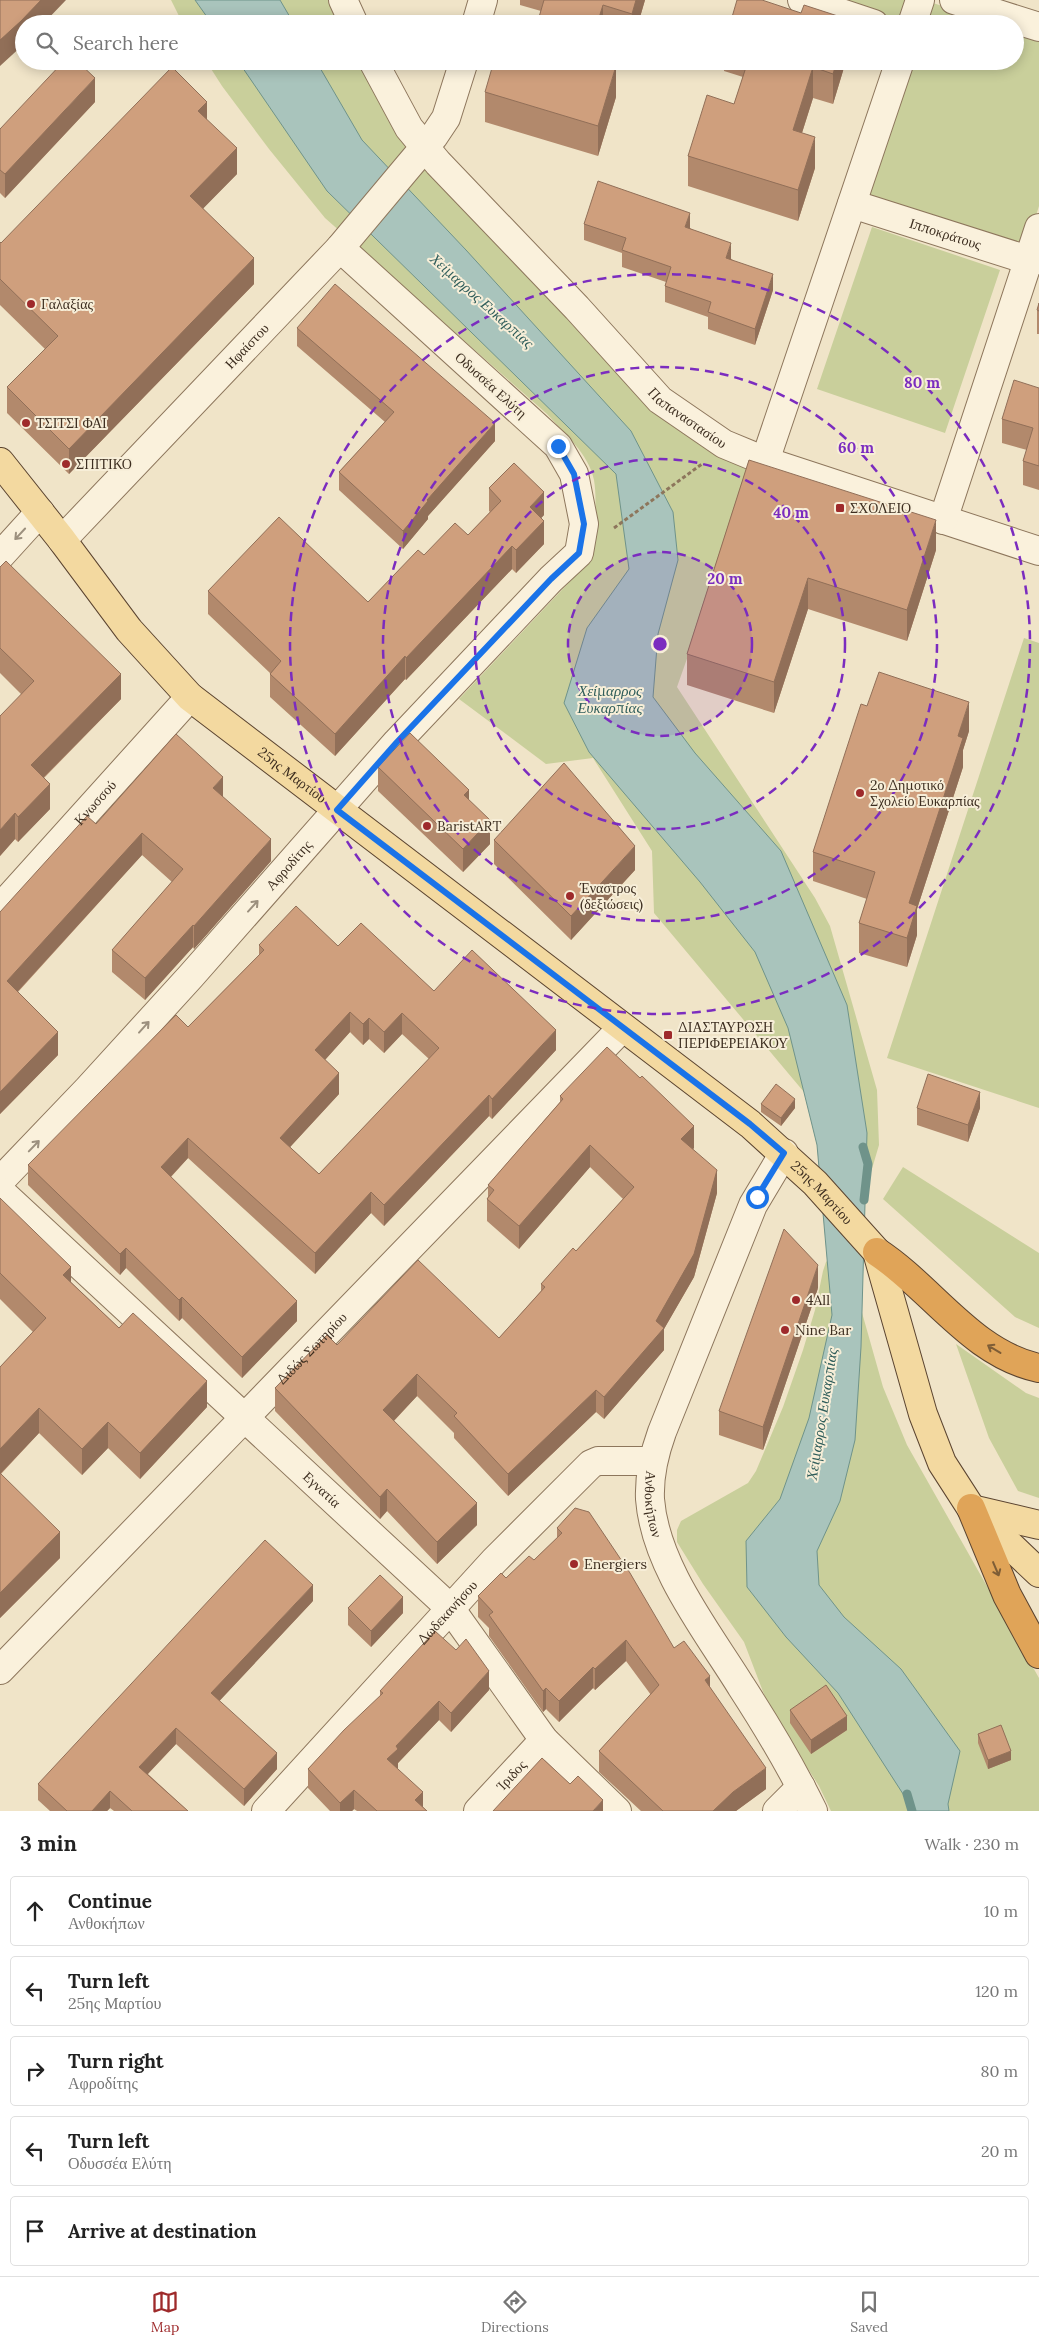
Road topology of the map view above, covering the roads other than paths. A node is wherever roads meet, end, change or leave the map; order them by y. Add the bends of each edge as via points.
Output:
1 (343, 0) edge
2 (483, 0) edge
3 (802, 0) edge
4 (920, 0) edge
5 (954, 0) edge
6 (350, 15) edge
7 (479, 15) edge
8 (847, 15) edge
9 (915, 15) edge
10 (1001, 15) edge
11 (1024, 22) edge
12 (1039, 27) edge
13 (378, 70) edge
14 (461, 70) edge
15 (897, 70) edge
16 (425, 148) junction
17 (852, 204) junction
18 (1039, 228) edge
19 (344, 244) junction
20 (1034, 260) edge
21 (765, 461) junction
22 (0, 462) edge
23 (40, 512) junction
24 (943, 520) junction
25 (62, 540) junction
26 (1039, 551) edge
27 (579, 553) joint
28 (0, 556) edge
29 (190, 697) junction
30 (337, 810) junction
31 (0, 908) edge
32 (622, 1028) junction
33 (784, 1153) junction
34 (0, 1181) edge
35 (0, 1191) edge
36 (877, 1252) junction
37 (1039, 1368) edge
38 (244, 1419) junction
39 (653, 1461) junction
40 (971, 1508) junction
41 (1039, 1525) edge
42 (1039, 1573) edge
43 (450, 1608) junction
44 (1039, 1654) edge
45 (0, 1670) edge
46 (544, 1740) junction
47 (807, 1799) edge
48 (266, 1811) edge
49 (478, 1811) edge
50 (617, 1811) edge
51 (776, 1811) edge

1 - 6 street
2 - 7 street
3 - 8 street
4 - 9 street
5 - 10 street
11 - 12 street
13 - 16 street, Παπαναστασίου via 400,112
14 - 16 street, Ηφαίστου via 446,118
15 - 17 street
16 - 19 street, Ηφαίστου
16 - 21 street, Παπαναστασίου via 660,400 724,444
17 - 20 street, Ιπποκράτους
17 - 21 street
18 - 20 street
19 - 25 street, Ηφαίστου
19 - 27 street, Οδυσσέα Ελύτη via 558,446 574,474 584,524
20 - 24 street
21 - 24 street, Παπαναστασίου
22 - 23 main road, 25ης Μαρτίου
23 - 25 main road, 25ης Μαρτίου
23 -> 28 street
24 - 26 street, Παπαναστασίου
25 - 29 main road, 25ης Μαρτίου via 129,630
27 - 30 street, Αφροδίτης via 397,742
29 - 30 main road, 25ης Μαρτίου
29 - 31 street, Κνωσσού
30 - 32 main road, 25ης Μαρτίου
34 -> 30 street, Αφροδίτης via 120,1054
32 - 33 main road, 25ης Μαρτίου
32 - 38 street, Διδώς Σωτηρίου
33 - 36 main road, 25ης Μαρτίου
33 - 39 street, Ανθοκήπων via 753,1206 664,1426
35 - 38 street, Εγνατία
37 -> 36 highway via 993,1349
36 - 40 main road, 25ης Μαρτίου via 935,1448 952,1482
38 - 43 street, Εγνατία
38 - 45 street, Διδώς Σωτηρίου
39 - 43 street, Δωδεκανήσου via 598,1461 591,1464
39 - 47 street, Ανθοκήπων via 650,1500 667,1560 693,1611
40 - 41 main road
40 - 42 main road, 25ης Μαρτίου
40 -> 44 highway via 1007,1595
43 - 46 street, Εγνατία
43 - 48 street, Δωδεκανήσου
46 - 49 street, Ίριδος
46 - 50 street, Εγνατία
47 - 51 street

